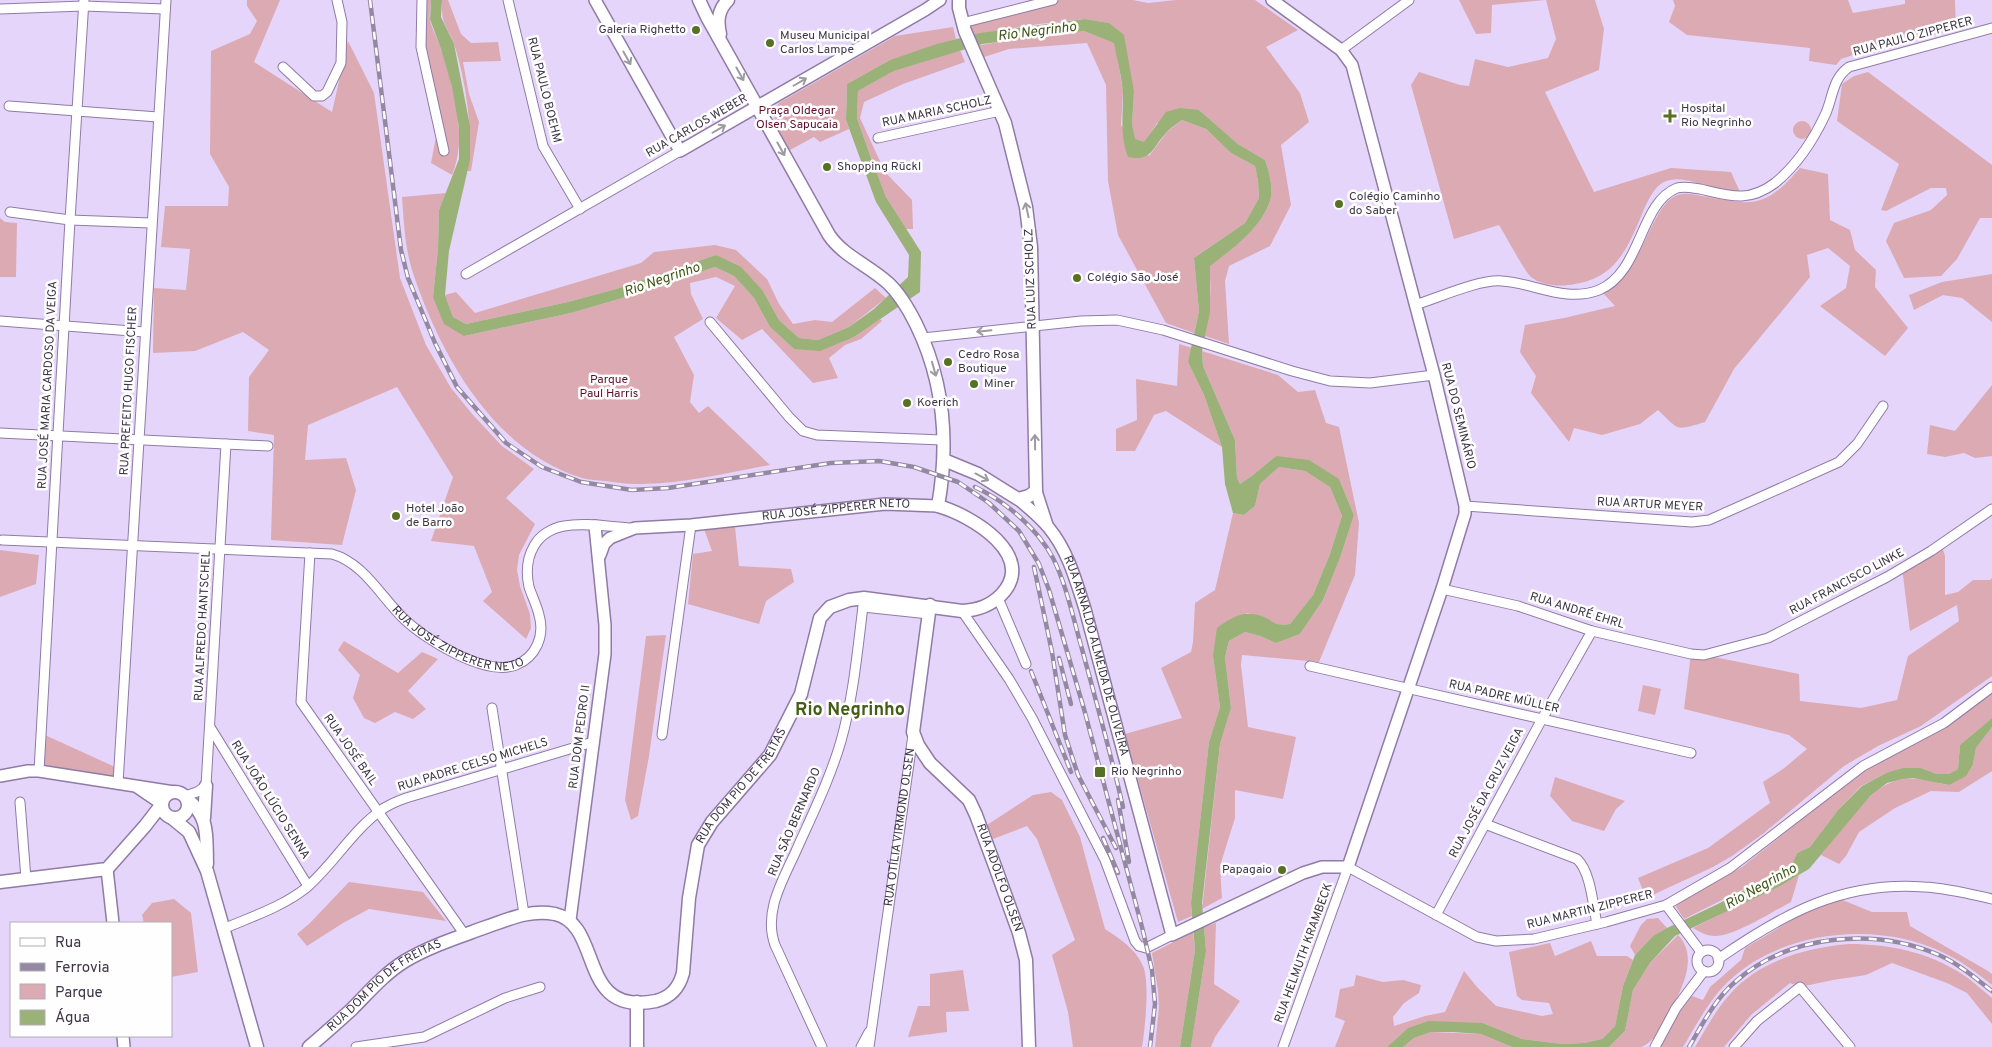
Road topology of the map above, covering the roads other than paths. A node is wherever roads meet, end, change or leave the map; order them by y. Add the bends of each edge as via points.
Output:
1 (337, 0) edge
2 (422, 0) edge
3 (508, 0) edge
4 (595, 0) edge
5 (699, 0) edge
6 (728, 0) edge
7 (940, 0) edge
8 (959, 0) edge
9 (1053, 0) edge
10 (1272, 0) edge
11 (1409, 0) edge
12 (84, 3) edge
13 (165, 5) edge
14 (0, 9) edge
15 (963, 27) junction
16 (1992, 28) edge
17 (722, 42) junction
18 (1341, 50) junction
19 (283, 67) dead end
20 (9, 106) dead end
21 (758, 107) junction
22 (1000, 111) junction
23 (76, 112) junction
24 (158, 117) junction
25 (878, 138) dead end
26 (444, 151) dead end
27 (680, 151) junction
28 (580, 208) junction
29 (10, 212) dead end
30 (70, 220) junction
31 (151, 224) junction
32 (466, 274) dead end
33 (1415, 305) junction
34 (0, 320) edge
35 (710, 322) dead end
36 (1033, 326) junction
37 (64, 327) junction
38 (145, 332) junction
39 (923, 338) junction
40 (1434, 376) junction
41 (1883, 406) dead end
42 (0, 432) edge
43 (57, 436) junction
44 (138, 440) junction
45 (942, 440) junction
46 (226, 444) junction
47 (268, 446) dead end
48 (944, 460) junction
49 (1036, 491) junction
50 (1018, 499) junction
51 (938, 506) junction
52 (1466, 506) junction
53 (1992, 509) edge
54 (691, 524) junction
55 (595, 526) junction
56 (1048, 526) junction
57 (636, 528) junction
58 (2, 540) dead end
59 (51, 543) junction
60 (132, 546) junction
61 (220, 550) junction
62 (310, 553) junction
63 (599, 557) junction
64 (1442, 589) junction
65 (998, 598) junction
66 (864, 602) junction
67 (929, 610) junction
68 (962, 611) junction
69 (1592, 631) junction
70 (1704, 655) joint
71 (1026, 664) dead end
72 (1310, 666) dead end
73 (1992, 688) edge
74 (1409, 689) junction
75 (492, 708) dead end
76 (1542, 719) junction
77 (210, 727) junction
78 (913, 732) junction
79 (662, 735) dead end
80 (593, 742) junction
81 (1691, 753) dead end
82 (209, 755) junction
83 (228, 756) junction
84 (502, 769) junction
85 (39, 771) junction
86 (0, 776) edge
87 (118, 783) junction
88 (136, 786) junction
89 (206, 786) junction
90 (182, 795) junction
91 (20, 802) dead end
92 (162, 804) junction
93 (378, 813) junction
94 (170, 817) junction
95 (204, 818) junction
96 (1485, 824) junction
97 (145, 826) junction
98 (1348, 867) junction
99 (108, 869) junction
100 (207, 871) junction
101 (26, 879) junction
102 (0, 882) edge
103 (308, 886) junction
104 (1992, 899) edge
105 (1666, 905) junction
106 (524, 914) junction
107 (1436, 915) junction
108 (570, 920) junction
109 (113, 922) edge
110 (1597, 924) junction
111 (223, 929) junction
112 (465, 935) junction
113 (1172, 935) junction
114 (1701, 952) junction
115 (1718, 959) junction
116 (1704, 971) junction
117 (540, 987) dead end
118 (637, 1002) junction
119 (872, 1028) junction
120 (257, 1047) edge
121 (309, 1047) edge
122 (356, 1047) edge
123 (637, 1047) edge
124 (822, 1047) edge
125 (860, 1047) edge
126 (869, 1047) edge
127 (1029, 1047) edge
128 (1283, 1047) edge
129 (1655, 1047) edge
130 (1734, 1047) edge
131 (1850, 1047) edge

1 - 19 street via 342,22 341,63 327,92 314,96
2 - 26 street via 422,55
3 - 28 street, RUA PAULO BOEHM via 543,146
4 -> 27 street
5 - 17 main road
6 - 17 main road via 720,11 718,23
21 -> 7 street, RUA CARLOS WEBER
8 - 15 main road, RUA LUIZ SCHOLZ
9 - 15 street
10 - 18 street, RUA DO SEMINÁRIO
11 - 18 street
12 - 13 street
12 - 14 street
12 - 23 street, RUA JOSÉ MARIA CARDOSO DA VEIGA
13 - 24 street, RUA PREFEITO HUGO FISCHER
15 - 22 main road, RUA LUIZ SCHOLZ
16 - 33 street, RUA PAULO ZIPPERER via 1849,67 1838,77 1818,127 1786,173 1750,196 1734,198 1680,187 1668,192 1659,201 1626,266 1598,290 1566,294 1513,282 1492,281
17 -> 21 main road
18 - 33 street, RUA DO SEMINÁRIO via 1356,77
20 - 23 street
27 -> 21 street, RUA CARLOS WEBER
21 -> 39 main road via 832,240 889,284 908,308
22 - 25 street, RUA MARIA SCHOLZ
36 -> 22 main road, RUA LUIZ SCHOLZ via 1029,221
23 - 24 street
23 - 30 street, RUA JOSÉ MARIA CARDOSO DA VEIGA
24 - 31 street, RUA PREFEITO HUGO FISCHER
27 - 28 street, RUA CARLOS WEBER
28 - 32 street, RUA CARLOS WEBER
29 - 30 street
30 - 31 street
30 - 37 street, RUA JOSÉ MARIA CARDOSO DA VEIGA
31 - 38 street, RUA PREFEITO HUGO FISCHER
33 - 40 street, RUA DO SEMINÁRIO
34 - 37 street
35 - 45 street via 803,431 817,435
36 -> 39 street
36 - 40 street via 1117,320 1180,335 1305,375 1343,382 1370,383
49 -> 36 main road, RUA LUIZ SCHOLZ
37 - 38 street
37 - 43 street, RUA JOSÉ MARIA CARDOSO DA VEIGA
38 - 44 street, RUA PREFEITO HUGO FISCHER
39 -> 45 main road via 937,377
40 - 52 street, RUA DO SEMINÁRIO
41 - 52 street, RUA ARTUR MEYER via 1857,444 1839,462 1709,520 1692,522
42 - 43 street
43 - 44 street
43 - 59 street, RUA JOSÉ MARIA CARDOSO DA VEIGA
44 - 46 street
44 - 60 street, RUA PREFEITO HUGO FISCHER
45 - 48 main road
46 - 47 street
46 - 61 street, RUA ALFREDO HANTSCHEL
48 -> 50 main road, RUA ARNALDO ALMEIDA DE OLIVEIRA via 978,474
48 - 51 main road
49 - 50 main road
49 - 56 street, RUA ARNALDO ALMEIDA DE OLIVEIRA
50 - 56 street, RUA ARNALDO ALMEIDA DE OLIVEIRA
51 - 54 street, RUA JOSÉ ZIPPERER NETO via 884,504
51 - 65 main road, RUA JOSÉ ZIPPERER NETO via 964,515 991,535 1007,553 1013,565 1013,578
52 - 64 street, RUA DO SEMINÁRIO
53 - 70 street, RUA FRANCISCO LINKE via 1924,555 1810,618 1768,638
54 - 57 street, RUA JOSÉ ZIPPERER NETO
54 - 79 street
55 - 57 street, RUA JOSÉ ZIPPERER NETO
55 - 62 street, RUA JOSÉ ZIPPERER NETO via 564,526 549,530 537,540 530,554 527,572 540,616 541,637 531,655 508,668 480,664 435,641 404,619 354,564 338,556
55 - 63 street, RUA DOM PEDRO II
56 - 113 street, RUA ARNALDO ALMEIDA DE OLIVEIRA via 1068,561 1085,609
57 - 63 street via 610,538
58 - 59 street, RUA JOSÉ ZIPPERER NETO
59 - 60 street, RUA JOSÉ ZIPPERER NETO
59 - 85 street, RUA JOSÉ MARIA CARDOSO DA VEIGA
60 - 61 street, RUA JOSÉ ZIPPERER NETO
60 - 87 street, RUA PREFEITO HUGO FISCHER
61 - 62 street, RUA JOSÉ ZIPPERER NETO
61 - 77 street, RUA ALFREDO HANTSCHEL
62 - 93 street, RUA JOSÉ BAIL via 301,702
63 - 80 street, RUA DOM PEDRO II via 606,640
64 - 69 street, RUA ANDRÉ EHRL via 1518,606
64 - 74 street, RUA DO SEMINÁRIO
65 - 68 main road, RUA JOSÉ ZIPPERER NETO via 979,609
65 - 71 street
66 - 67 main road, RUA DOM PIO DE FREITAS
66 - 118 main road, RUA DOM PIO DE FREITAS via 840,602 820,618 801,694 776,745 712,822 698,846 681,982 668,996
66 - 124 street, RUA SÃO BERNARDO via 841,741 776,897 770,924 775,945
67 - 68 main road, RUA DOM PIO DE FREITAS
67 - 78 main road, RUA OTÍLIA VIRMOND OLSEN
68 - 113 street via 1032,718 1105,860 1135,941 1146,948
69 - 70 street, RUA ANDRÉ EHRL
69 - 76 street, RUA JOSÉ DA CRUZ VEIGA
72 - 74 street, RUA PADRE MÜLLER
73 - 105 street, RUA MARTIN ZIPPERER via 1944,723 1863,766 1730,868
74 - 76 street, RUA PADRE MÜLLER
74 - 98 street, RUA DO SEMINÁRIO
75 - 84 street
76 - 81 street, RUA PADRE MÜLLER
76 - 96 street, RUA JOSÉ DA CRUZ VEIGA
77 - 82 street, RUA ALFREDO HANTSCHEL
77 - 83 street, RUA JOÃO LÚCIO SENNA
78 - 119 street, RUA OTÍLIA VIRMOND OLSEN
78 - 127 main road, RUA ADOLFO OLSEN via 927,758 969,800 990,851 1024,949
80 - 84 street, RUA PADRE CELSO MICHELS
80 - 108 street, RUA DOM PEDRO II
82 - 83 street
82 - 89 street, RUA ALFREDO HANTSCHEL
83 - 103 street, RUA JOÃO LÚCIO SENNA
84 - 93 street, RUA PADRE CELSO MICHELS via 405,798
84 - 106 street
85 - 86 street
85 - 87 street
87 - 88 street
88 - 90 street
88 - 92 street
89 - 90 street
89 - 95 main road
90 - 92 main road via 164,797
90 - 94 main road via 188,807 185,815
90 - 95 main road via 196,806
91 - 101 street
92 - 94 main road via 164,813
92 - 97 main road
93 - 103 street, RUA PADRE CELSO MICHELS
93 - 112 street, RUA JOSÉ BAIL
94 - 97 main road
94 - 100 main road via 189,832
95 - 100 main road
96 - 107 street, RUA JOSÉ DA CRUZ VEIGA
96 - 110 street via 1577,859 1587,876
97 - 99 main road
98 - 107 street, RUA MARTIN ZIPPERER
98 - 113 street, RUA MARTIN ZIPPERER via 1322,867 1302,872
98 - 128 street, RUA HELMUTH KRAMBECK
99 - 101 main road
99 - 109 street
100 - 111 main road
101 - 102 main road
103 - 111 street, RUA PADRE CELSO MICHELS via 276,907
104 - 115 street via 1912,886 1847,892 1788,916
105 - 110 street, RUA MARTIN ZIPPERER
105 - 114 street
106 - 108 main road, RUA DOM PIO DE FREITAS via 554,914
106 - 112 main road, RUA DOM PIO DE FREITAS
107 - 110 street, RUA MARTIN ZIPPERER via 1477,937 1496,941 1534,939
108 - 118 main road, RUA DOM PIO DE FREITAS via 577,928 602,985 624,1000
111 - 120 main road
112 - 121 main road, RUA DOM PIO DE FREITAS via 417,955 390,972
114 - 115 street via 1714,952
114 - 116 street via 1697,965
115 - 116 street via 1713,971
116 - 129 street via 1676,1008
117 - 122 street via 505,998 424,1037
118 - 123 main road
119 - 125 street
119 - 126 street, RUA OTÍLIA VIRMOND OLSEN
130 - 131 street via 1757,1021 1800,987

